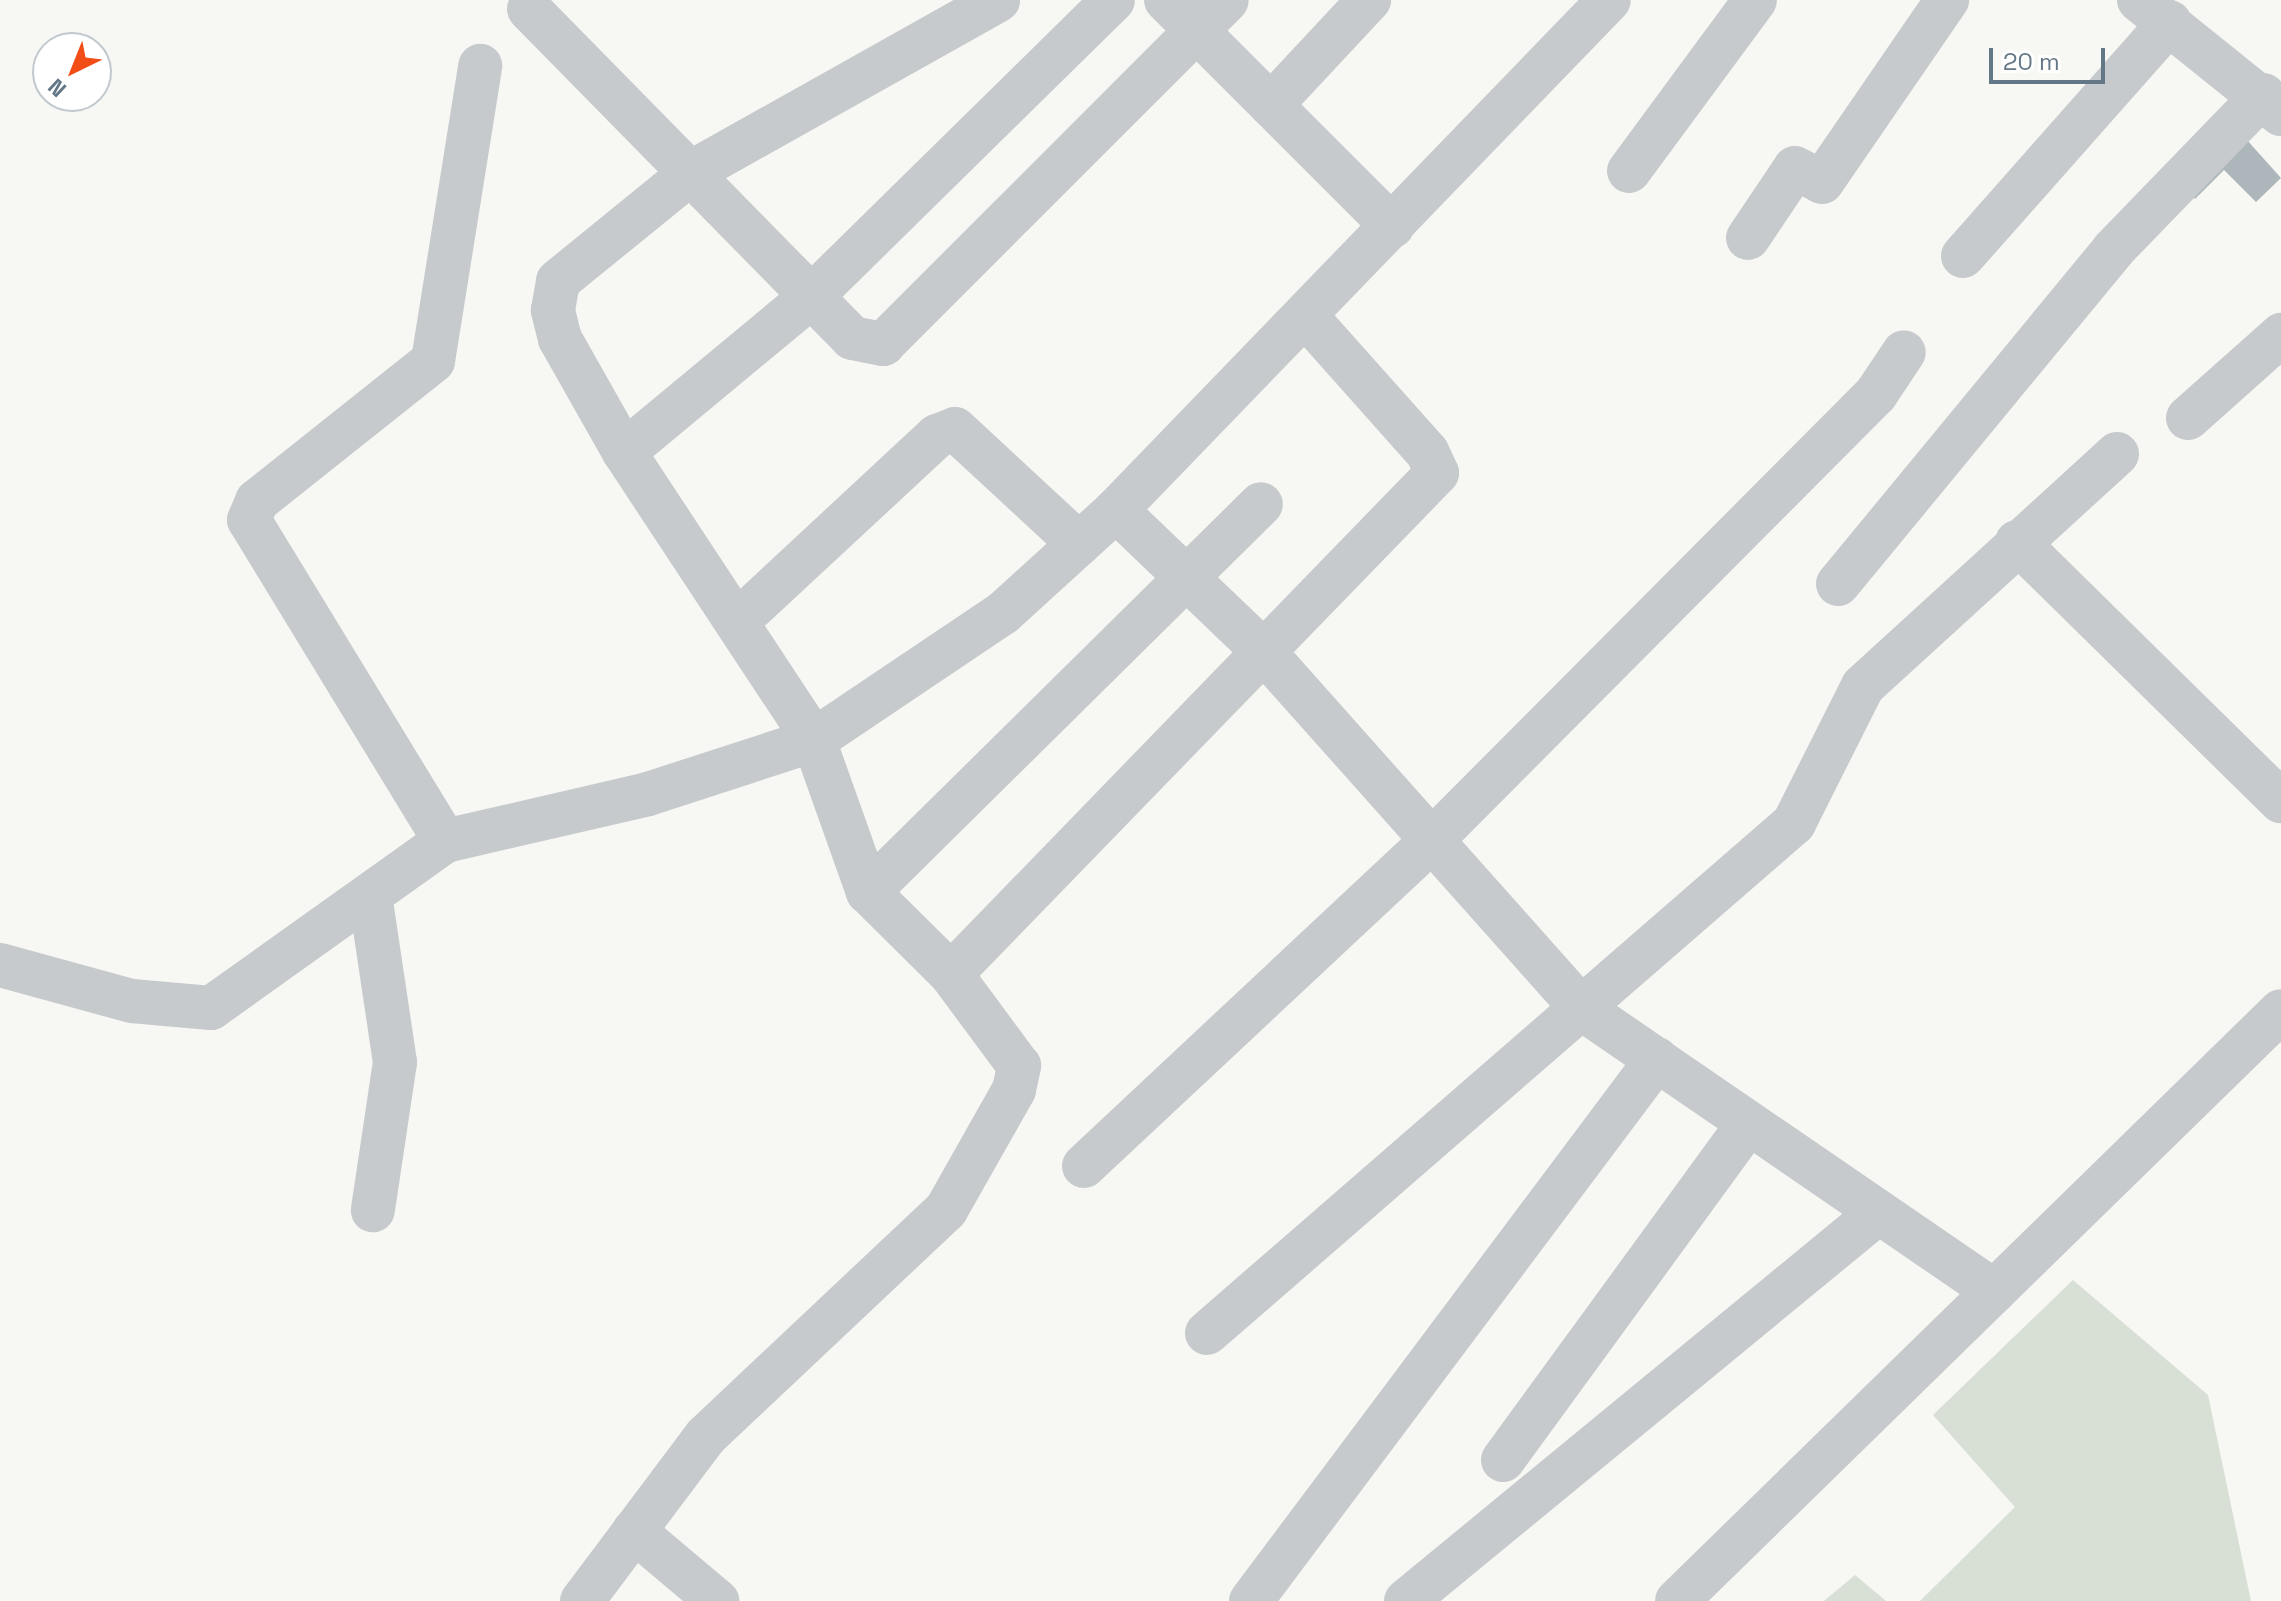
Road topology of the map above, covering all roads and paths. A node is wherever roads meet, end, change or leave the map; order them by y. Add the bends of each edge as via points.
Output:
1 (998, 0) edge
2 (1113, 0) edge
3 (1166, 0) edge
4 (1227, 0) edge
5 (1369, 0) edge
6 (1609, 0) edge
7 (1755, 0) edge
8 (1947, 0) edge
9 (529, 9) dead end
10 (2154, 11) edge
11 (1197, 30) junction
12 (480, 66) dead end
13 (2272, 104) edge
14 (1271, 105) junction
15 (1629, 171) dead end
16 (692, 172) junction
17 (1392, 226) junction
18 (1748, 238) dead end
19 (1963, 256) dead end
20 (814, 294) junction
21 (1306, 316) junction
22 (2281, 335) edge
23 (1904, 352) dead end
24 (2188, 418) dead end
25 (624, 452) junction
26 (2117, 454) dead end
27 (1261, 504) dead end
28 (1116, 510) junction
29 (2017, 542) junction
30 (1079, 544) junction
31 (1184, 575) junction
32 (1838, 584) dead end
33 (740, 619) junction
34 (1265, 653) junction
35 (814, 740) junction
36 (2281, 801) edge
37 (1432, 840) junction
38 (445, 841) junction
39 (868, 892) junction
40 (370, 895) junction
41 (0, 965) edge
42 (951, 974) junction
43 (1581, 1008) junction
44 (2281, 1011) edge
45 (1657, 1059) junction
46 (1749, 1123) junction
47 (1084, 1166) dead end
48 (373, 1210) dead end
49 (1879, 1212) junction
50 (1994, 1291) junction
51 (1207, 1333) dead end
52 (1503, 1460) dead end
53 (634, 1531) junction
54 (582, 1601) edge
55 (717, 1601) edge
56 (1251, 1601) edge
57 (1406, 1601) edge
58 (1677, 1601) edge

1 - 16 street
2 - 20 street
3 - 11 street
4 - 11 street
5 - 14 street
6 - 17 street
7 - 15 street
8 - 18 street via 1822,182 1795,168
9 - 16 street
10 - 13 street
10 - 19 street
11 - 14 street
11 - 20 street via 883,344 852,338
12 - 38 street via 433,361 257,501 249,520
13 - 32 street via 2113,250
14 - 17 street
16 - 20 street
16 - 25 street via 558,281 553,310 560,339
17 - 21 street
20 - 25 street
21 - 28 street
21 - 34 street via 1427,452 1437,473
22 - 24 street
23 - 37 street via 1876,394
25 - 33 street
26 - 29 street
27 - 31 street
28 - 30 street
28 - 31 street
29 - 36 street
29 - 43 street via 1863,686 1794,823
30 - 33 street via 955,429 937,436
30 - 35 street via 1003,613
31 - 34 street
31 - 39 street
33 - 35 street
34 - 37 street
34 - 42 street
35 - 38 street via 648,794
35 - 39 street
37 - 43 street
37 - 47 street
38 - 40 street
39 - 42 street
40 - 41 street via 211,1008 132,1001
40 - 48 street via 395,1062
42 - 53 street via 1019,1066 1014,1090 946,1210 706,1436
43 - 45 street
43 - 51 street
44 - 50 street
45 - 46 street
45 - 56 street
46 - 49 street
46 - 52 street
49 - 50 street
49 - 57 street
50 - 58 street
53 - 54 street
53 - 55 street

